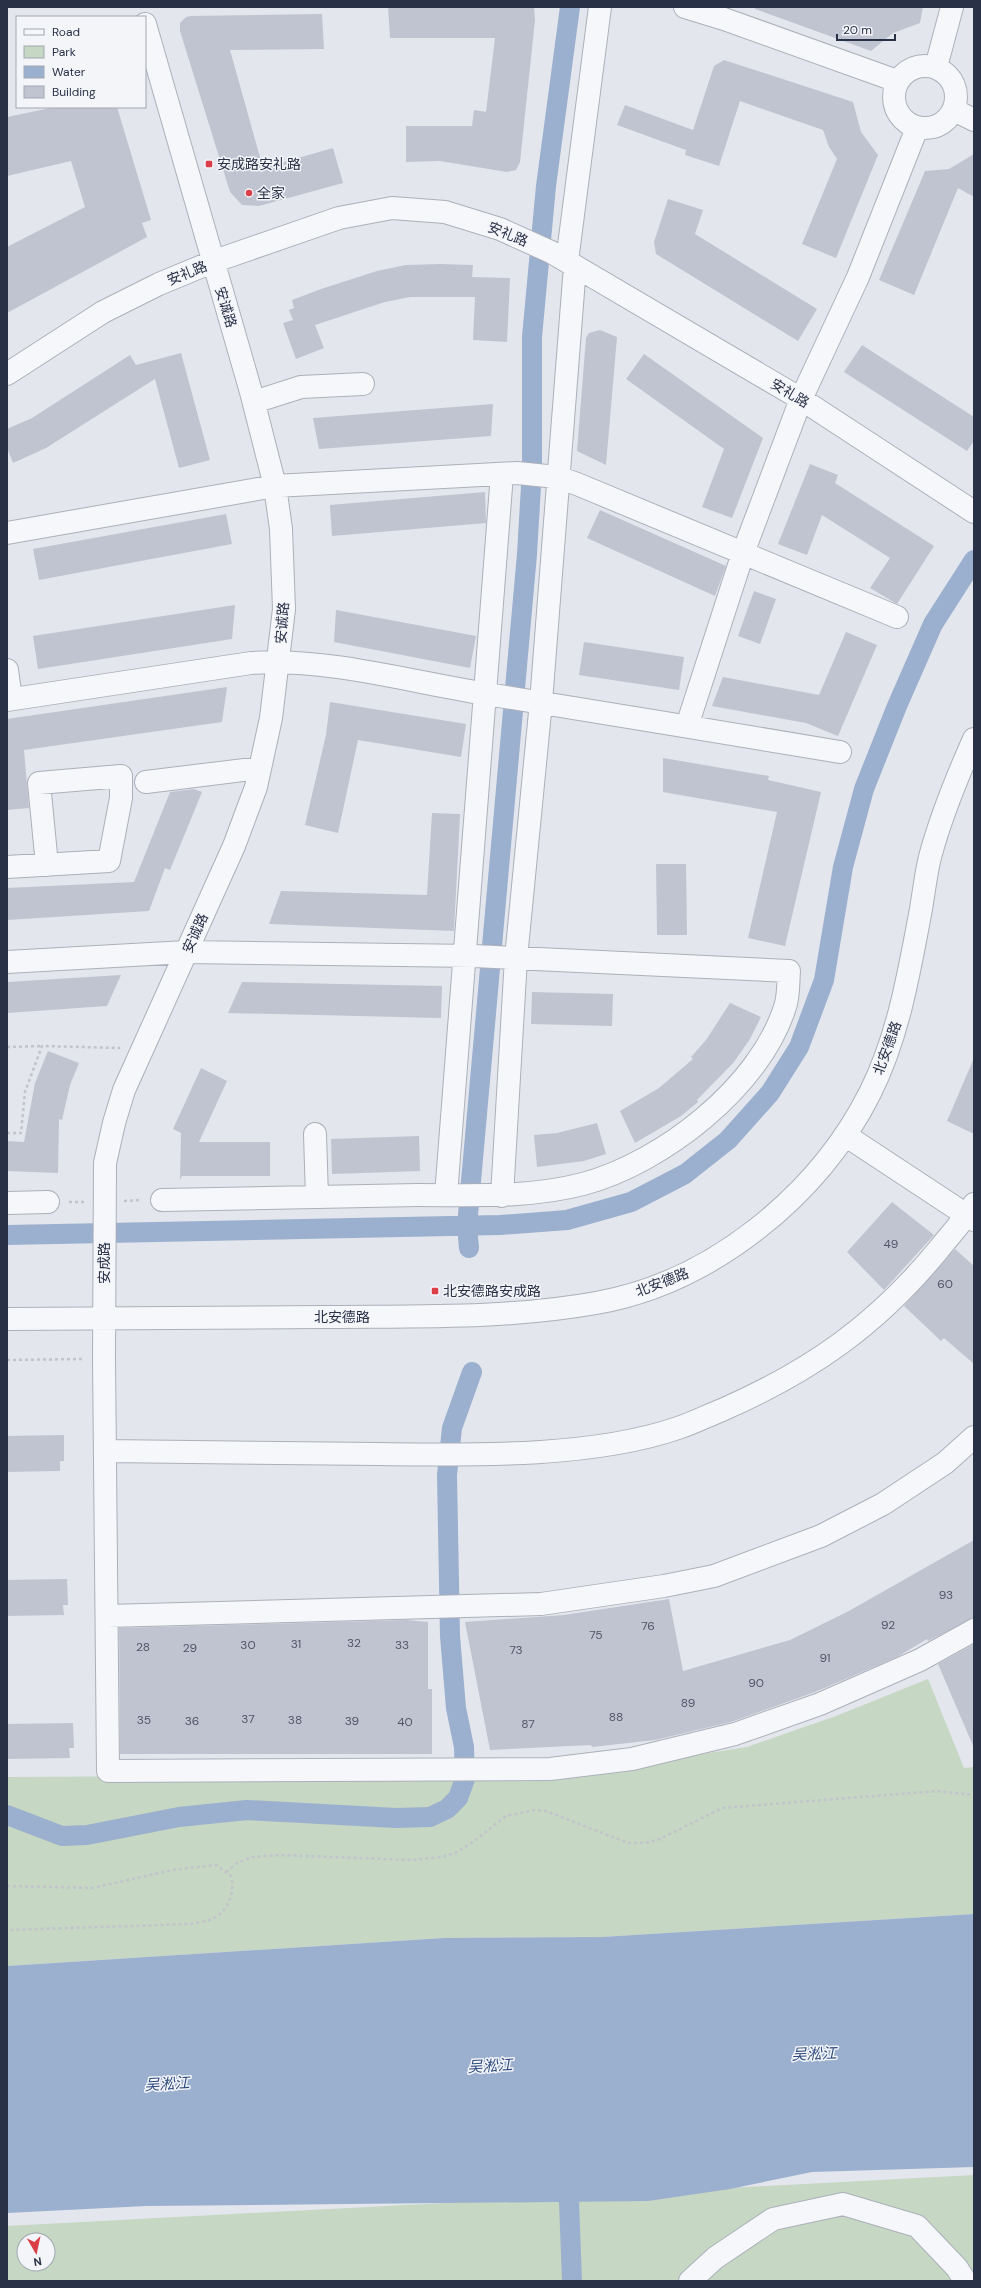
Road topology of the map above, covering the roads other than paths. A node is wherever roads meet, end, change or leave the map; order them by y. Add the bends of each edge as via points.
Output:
1 (600, 7) edge
2 (685, 7) edge
3 (952, 7) edge
4 (146, 28) edge
5 (936, 67) junction
6 (897, 81) junction
7 (954, 110) junction
8 (974, 120) edge
9 (917, 128) junction
10 (564, 260) junction
11 (212, 262) junction
12 (7, 374) edge
13 (363, 384) dead end
14 (801, 399) junction
15 (254, 402) junction
16 (509, 474) junction
17 (552, 476) junction
18 (275, 486) junction
19 (974, 512) edge
20 (7, 533) edge
21 (742, 553) junction
22 (897, 617) dead end
23 (279, 661) junction
24 (7, 670) edge
25 (488, 694) junction
26 (9, 699) edge
27 (536, 701) junction
28 (687, 726) junction
29 (974, 739) edge
30 (840, 752) dead end
31 (260, 768) junction
32 (146, 782) dead end
33 (47, 865) junction
34 (7, 867) edge
35 (186, 952) junction
36 (469, 956) junction
37 (512, 957) junction
38 (7, 962) edge
39 (315, 1134) dead end
40 (845, 1135) junction
41 (452, 1195) junction
42 (494, 1196) junction
43 (317, 1197) junction
44 (162, 1200) dead end
45 (48, 1202) dead end
46 (7, 1203) edge
47 (105, 1208) joint
48 (972, 1213) edge
49 (104, 1318) junction
50 (7, 1319) edge
51 (974, 1437) edge
52 (105, 1451) junction
53 (107, 1616) junction
54 (974, 1630) edge
55 (690, 2281) edge
56 (965, 2281) edge

1 - 10 street
2 - 6 street
3 - 5 street
4 - 11 street, 安诚路
5 - 6 street via 922,65 908,70
5 - 7 street via 952,78 958,97
6 - 9 street via 893,95 896,110 904,122
7 - 8 street
7 - 9 street via 952,115 937,127
9 - 14 street via 858,277
10 - 11 street, 安礼路 via 500,229 445,212 392,208 339,218
10 - 14 street, 安礼路
10 - 17 street
11 - 12 street, 安礼路 via 159,284 104,312
11 - 15 street, 安诚路
13 - 15 street via 300,387
14 - 19 street, 安礼路
14 - 21 street
15 - 18 street, 安诚路
16 - 17 street
16 - 18 street
16 - 25 street
17 - 21 street
17 - 27 street
18 - 20 street
18 - 23 street, 安诚路 via 284,609
21 - 22 street
21 - 28 street
23 - 25 street via 330,666
23 - 26 street
23 - 31 street, 安诚路 via 271,718
24 - 26 street
25 - 27 street
25 - 36 street
27 - 28 street
27 - 37 street
28 - 30 street
29 - 40 street, 北安德路 via 954,786 930,857 902,1005 889,1050 870,1094
31 - 32 street
31 - 35 street, 安诚路 via 256,787 234,846
33 - 33 street via 39,783 121,776 121,798 109,861
33 - 34 street
35 - 36 street
35 - 38 street
35 - 47 street, 安诚路 via 124,1090 105,1162
36 - 37 street
36 - 41 street
37 - 42 street
37 - 42 street via 789,970 786,1006 772,1038 748,1072 720,1104 696,1125 664,1148 584,1184
39 - 43 street
40 - 48 street
40 - 49 street, 北安德路 via 819,1171 790,1202 736,1245 694,1269 646,1289 598,1303 543,1310 438,1316
41 - 42 street
41 - 43 street
43 - 44 street
45 - 46 street
47 - 49 street, 安成路
48 - 52 street via 889,1305 853,1336 805,1369 739,1402 678,1428 620,1443 554,1450 470,1454
49 - 50 street, 北安德路
49 - 52 street, 安成路
51 - 53 street via 944,1463 883,1504 822,1536 721,1573 664,1586 541,1604
52 - 53 street, 安成路
53 - 54 street, 安成路 via 108,1771 550,1769 632,1760 735,1734 820,1704 920,1660
55 - 56 street via 715,2258 773,2219 844,2204 917,2226 957,2268

